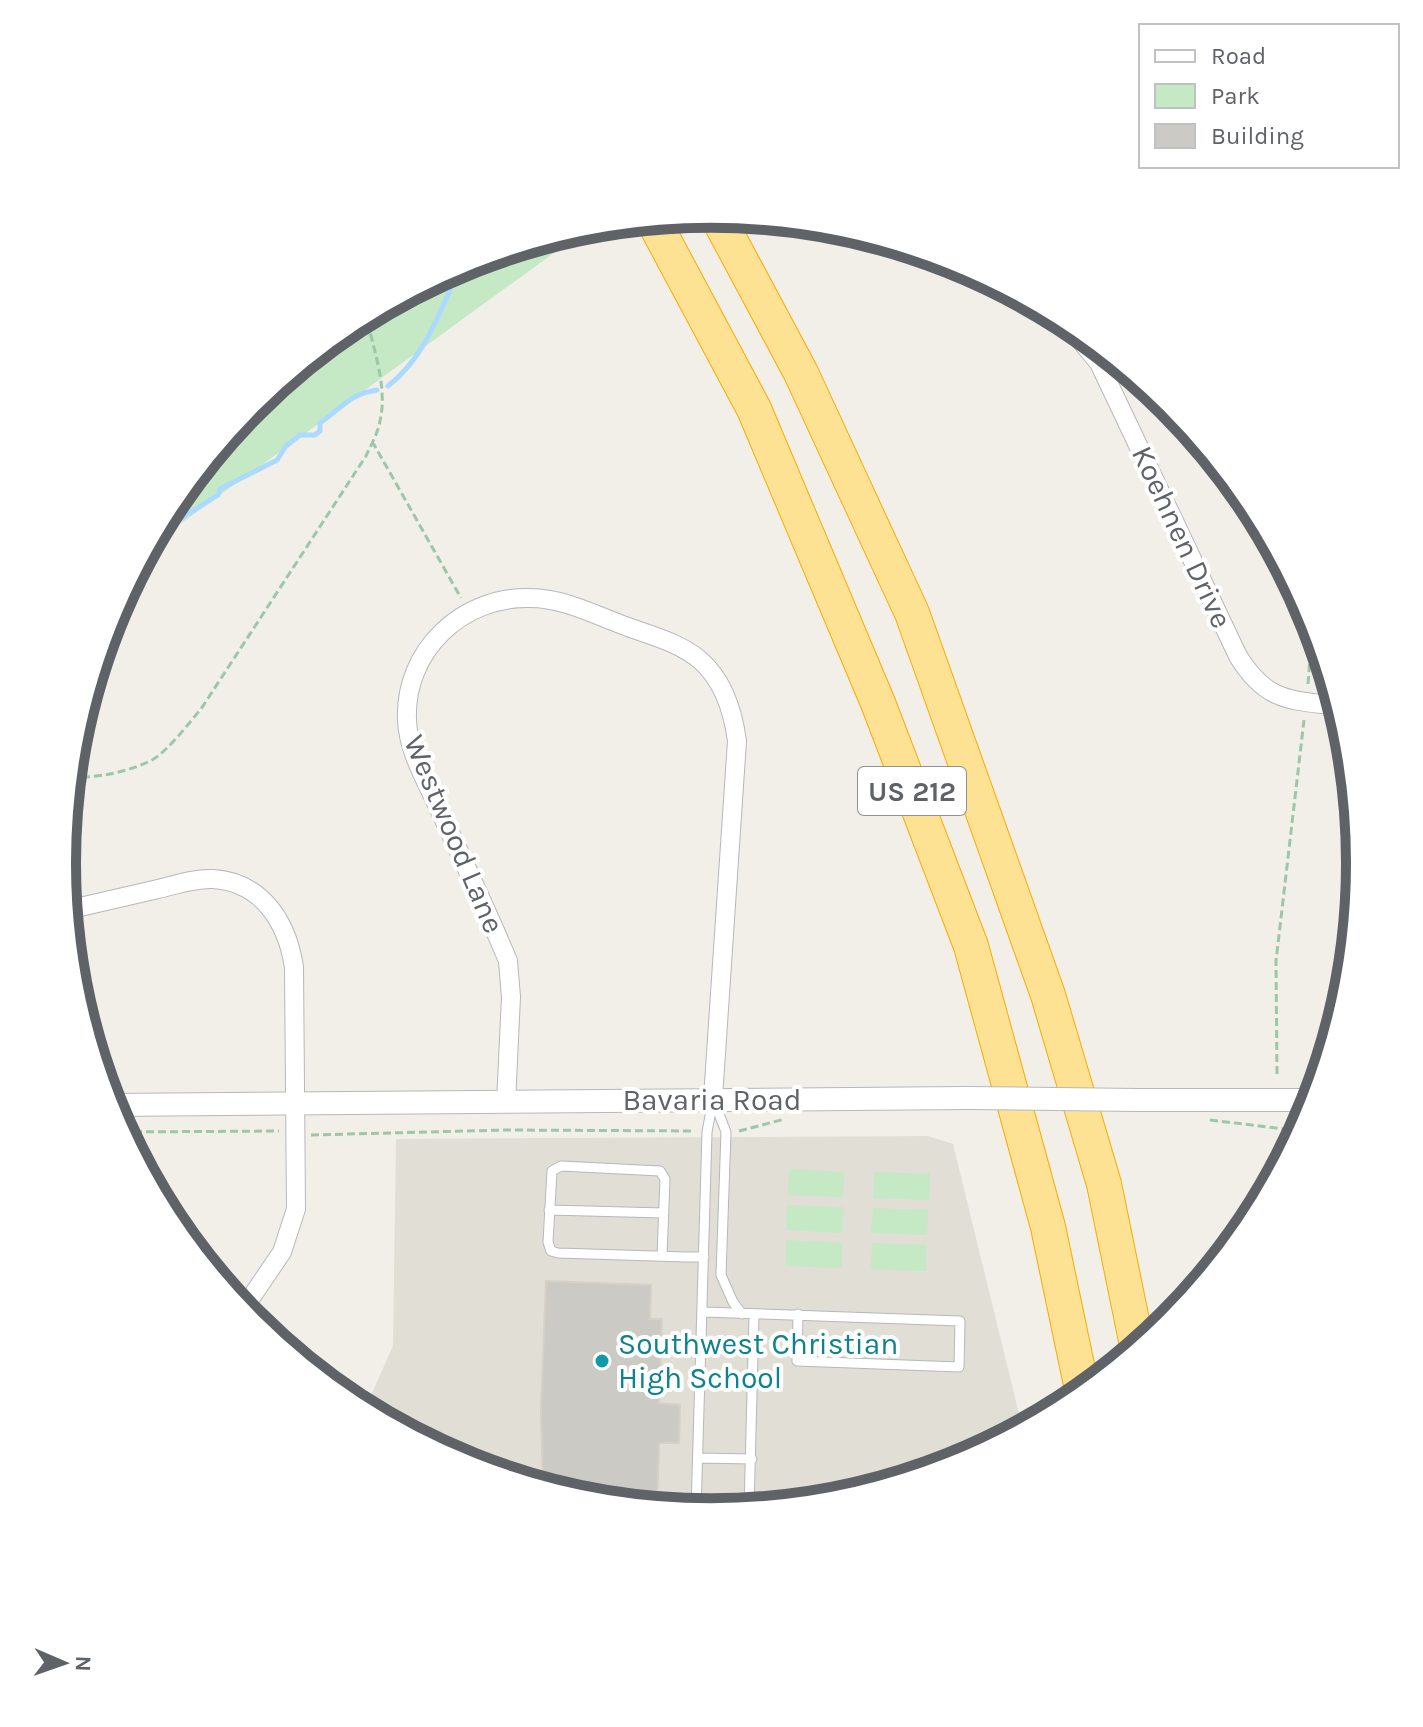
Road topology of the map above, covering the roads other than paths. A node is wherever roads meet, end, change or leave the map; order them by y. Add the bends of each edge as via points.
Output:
1 (724, 228) edge
2 (658, 230) edge
3 (1109, 368) edge
4 (1326, 704) edge
5 (77, 908) edge
6 (713, 1098) junction
7 (1302, 1100) edge
8 (506, 1103) junction
9 (123, 1105) edge
10 (296, 1105) junction
11 (549, 1210) junction
12 (664, 1213) junction
13 (662, 1256) junction
14 (704, 1257) junction
15 (704, 1274) junction
16 (721, 1275) junction
17 (250, 1300) edge
18 (704, 1312) junction
19 (742, 1314) junction
20 (798, 1314) junction
21 (754, 1315) junction
22 (1135, 1337) edge
23 (1080, 1381) edge
24 (699, 1458) junction
25 (752, 1459) junction
26 (750, 1498) edge
27 (697, 1499) edge

1 - 22 highway, US 212 via 801,373 912,613 1048,995 1104,1184
2 - 23 highway, US 212 via 754,409 878,703 971,946 1048,1227
3 - 4 street, Koehnen Drive via 1243,664 1263,688 1283,698
5 - 10 street via 212,879 251,892 269,905 283,925 294,967
6 - 7 street, Bavaria Road, bridge
6 - 8 street, Bavaria Road
6 - 8 street, Westwood Lane via 737,741 726,696 700,660 676,645 557,601 531,597 505,599 468,612 435,638 413,678 407,720 417,762 508,961
6 - 14 lane via 707,1132
6 - 16 lane via 726,1132
8 - 10 street, Bavaria Road
9 - 10 street, Bavaria Road
10 - 17 street via 296,1209 282,1252
11 - 12 lane
11 - 12 lane via 550,1174 561,1166 660,1171 665,1179
11 - 13 lane via 551,1251
12 - 13 lane
13 - 14 lane
14 - 15 lane
15 - 16 lane
15 - 18 lane
16 - 19 lane
18 - 19 lane
18 - 24 lane
19 - 21 lane
20 - 20 lane via 960,1321 959,1367 797,1361
20 - 21 lane
21 - 25 lane
24 - 25 lane
24 - 27 lane
25 - 26 lane

